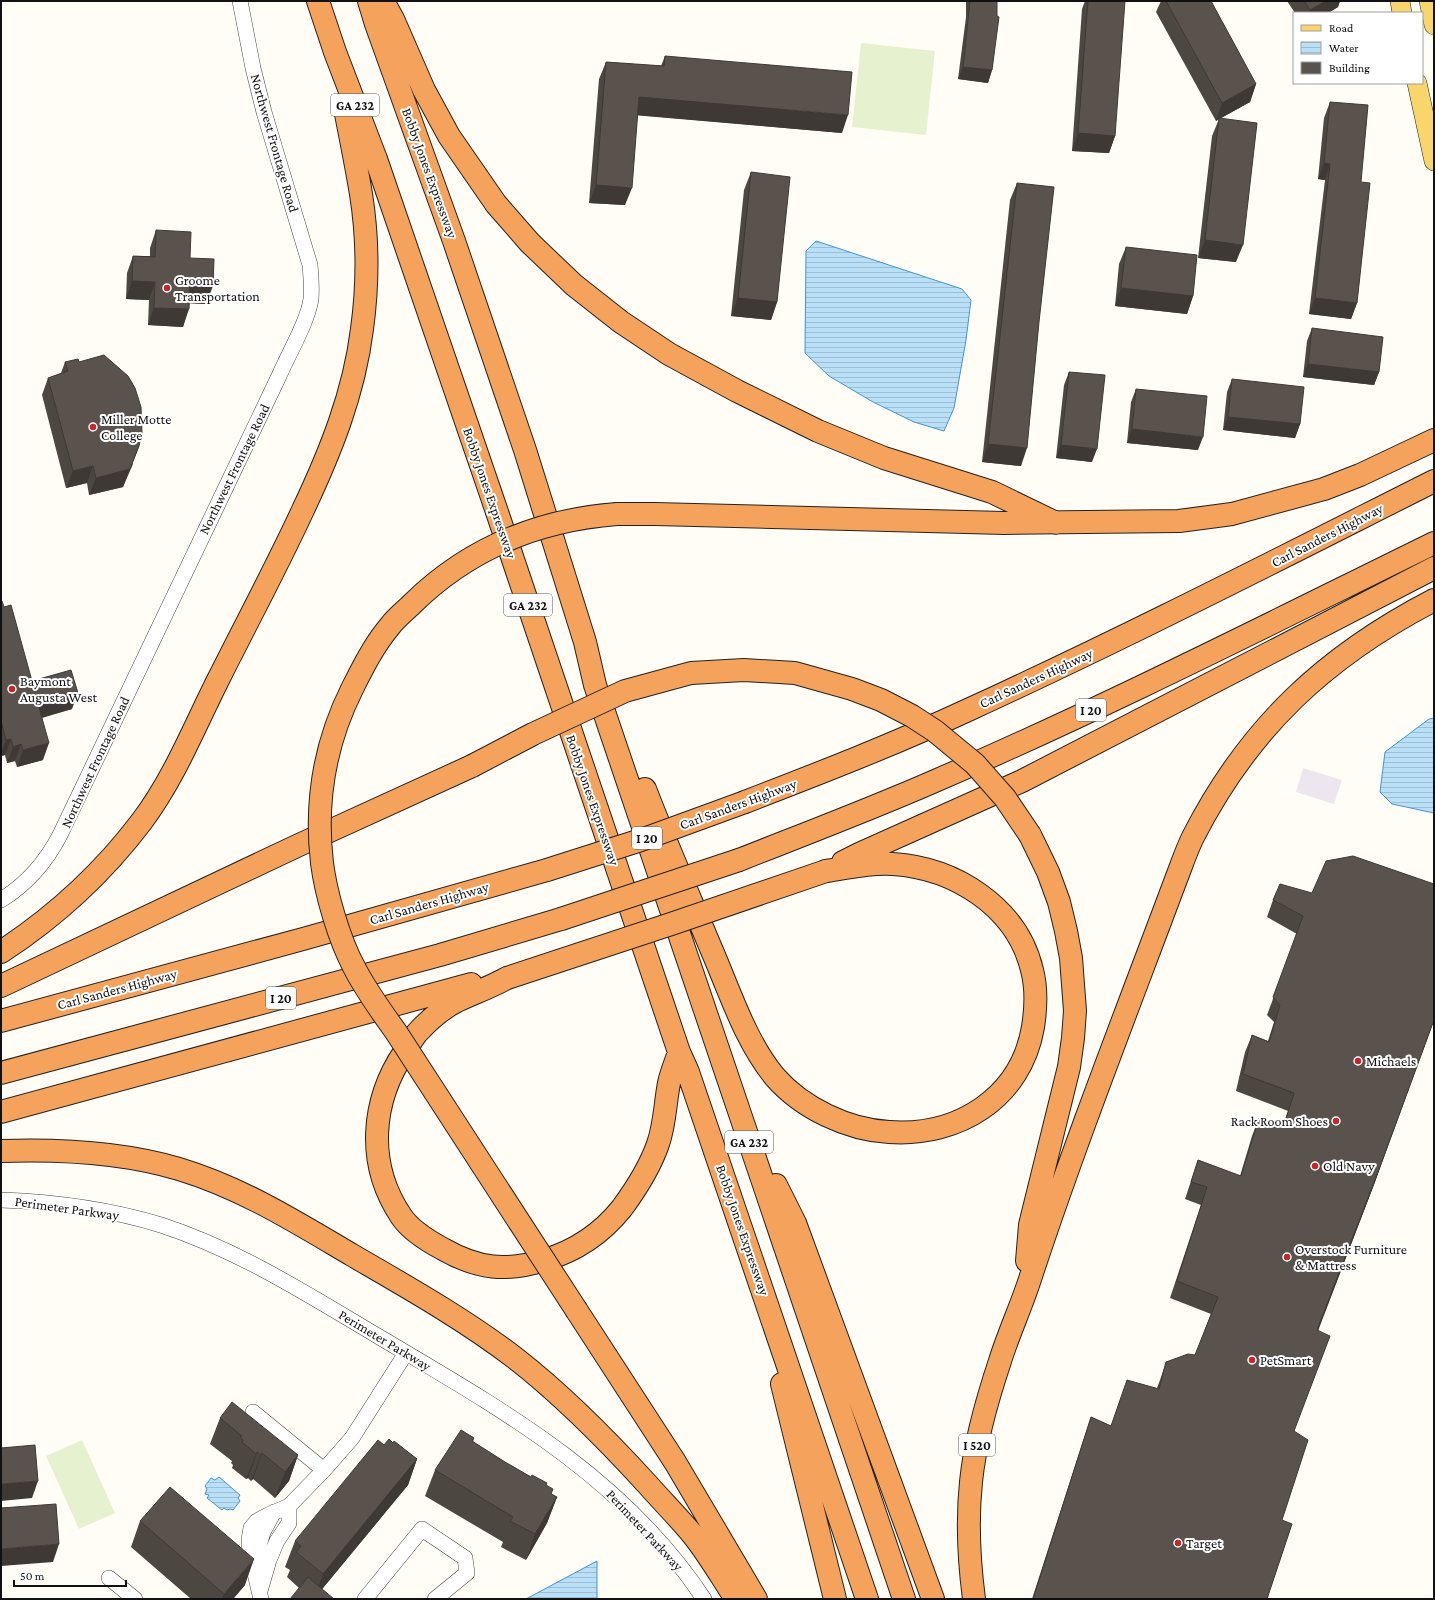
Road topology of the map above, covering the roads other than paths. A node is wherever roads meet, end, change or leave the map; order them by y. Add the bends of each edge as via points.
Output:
1 (240, 1) edge
2 (318, 1) edge
3 (369, 1) edge
4 (383, 1) edge
5 (1400, 1) edge
6 (1429, 1) edge
7 (1402, 12) edge
8 (1434, 25) edge
9 (335, 52) junction
10 (1417, 84) edge
11 (1434, 161) edge
12 (1434, 440) edge
13 (1434, 481) edge
14 (1056, 523) junction
15 (1434, 543) edge
16 (1434, 568) edge
17 (1434, 600) edge
18 (585, 642) junction
19 (826, 872) junction
20 (1, 900) edge
21 (1, 952) edge
22 (507, 978) junction
23 (1, 986) edge
24 (1, 1020) edge
25 (679, 1052) junction
26 (1, 1073) edge
27 (737, 1105) junction
28 (1, 1112) edge
29 (1, 1151) edge
30 (1, 1200) edge
31 (747, 1243) junction
32 (1024, 1298) junction
33 (406, 1353) junction
34 (253, 1412) dead end
35 (324, 1470) junction
36 (289, 1506) junction
37 (260, 1548) junction
38 (109, 1578) dead end
39 (260, 1595) edge
40 (699, 1597) edge
41 (135, 1599) edge
42 (366, 1599) edge
43 (435, 1599) edge
44 (736, 1599) edge
45 (756, 1599) edge
46 (835, 1599) edge
47 (867, 1599) edge
48 (904, 1599) edge
49 (933, 1599) edge
50 (974, 1599) edge

1 - 20 street, Northwest Frontage Road via 260,97 310,265 310,305 279,376 53,849 38,870
2 - 9 highway, Bobby Jones Expressway / GA 232
3 - 18 highway, Bobby Jones Expressway / GA 232 via 525,450
4 - 14 highway via 424,90 449,136 496,204 530,243 574,285 621,322 669,354 818,431 884,458 992,492
5 - 7 main road
6 - 8 main road
9 - 21 highway via 361,196 366,250 360,343 352,384 336,435 280,558 181,756 144,819 84,888 63,907
9 - 25 highway, Bobby Jones Expressway / GA 232 via 379,166
10 - 11 main road
12 - 14 highway via 1324,489 1232,514 1179,521
13 - 24 highway, Carl Sanders Highway / I 20, bridge via 1096,650 966,711 745,802 548,870
14 - 45 highway, bridge via 655,514 617,514 568,520 517,535 470,558 426,590 390,625 361,670 334,731 322,784 322,864 334,916 353,966 675,1462
15 - 26 highway, I 20, bridge via 1010,748 859,813 739,860 561,919 440,955
16 - 19 highway via 1022,781 859,854
17 - 32 highway via 1359,644 1293,697 1257,737 1220,790 1193,838 1175,882 1050,1219
18 - 19 highway via 605,680 655,814 742,1022 763,1062 797,1097 842,1122 866,1130 923,1132 939,1129 976,1113 1011,1081 1032,1033 1035,985 1032,968 1017,933 1003,915 979,894 958,881 934,871 891,863
18 - 27 highway, Bobby Jones Expressway / GA 232 via 598,692
19 - 22 highway, bridge
22 - 25 highway via 455,1002 417,1033 396,1064 383,1095 378,1116 377,1156 390,1197 401,1217 433,1244 464,1260 504,1268 524,1266 564,1254 591,1238 606,1224 622,1208 651,1162 665,1116 669,1082
22 - 28 highway via 491,979
23 - 32 highway, bridge via 472,766 625,691 691,673 744,670 795,673 852,689 912,716 935,731 975,764 1005,798 1030,835 1059,902 1071,958 1073,1038 1069,1067 1030,1225
25 - 31 highway, Bobby Jones Expressway / GA 232
27 - 48 highway, Bobby Jones Expressway / GA 232
27 - 49 highway via 795,1223
29 - 44 highway via 101,1154 179,1169 242,1192 435,1304 516,1359 555,1390 602,1436 694,1536
30 - 33 street, Perimeter Parkway via 99,1209 189,1235 261,1268
31 - 46 highway
31 - 47 highway, Bobby Jones Expressway / GA 232
32 - 50 highway, I 520 via 1000,1360 980,1428 971,1482 969,1537
33 - 35 street via 352,1438
33 - 40 street, Perimeter Parkway via 516,1420 589,1473 651,1531 684,1570
34 - 35 street
35 - 36 street
36 - 37 street via 289,1522 277,1541
36 - 37 street via 257,1521 251,1528
37 - 39 street
37 - 39 street via 253,1566
38 - 41 street
42 - 43 street via 422,1529 465,1558 467,1573

